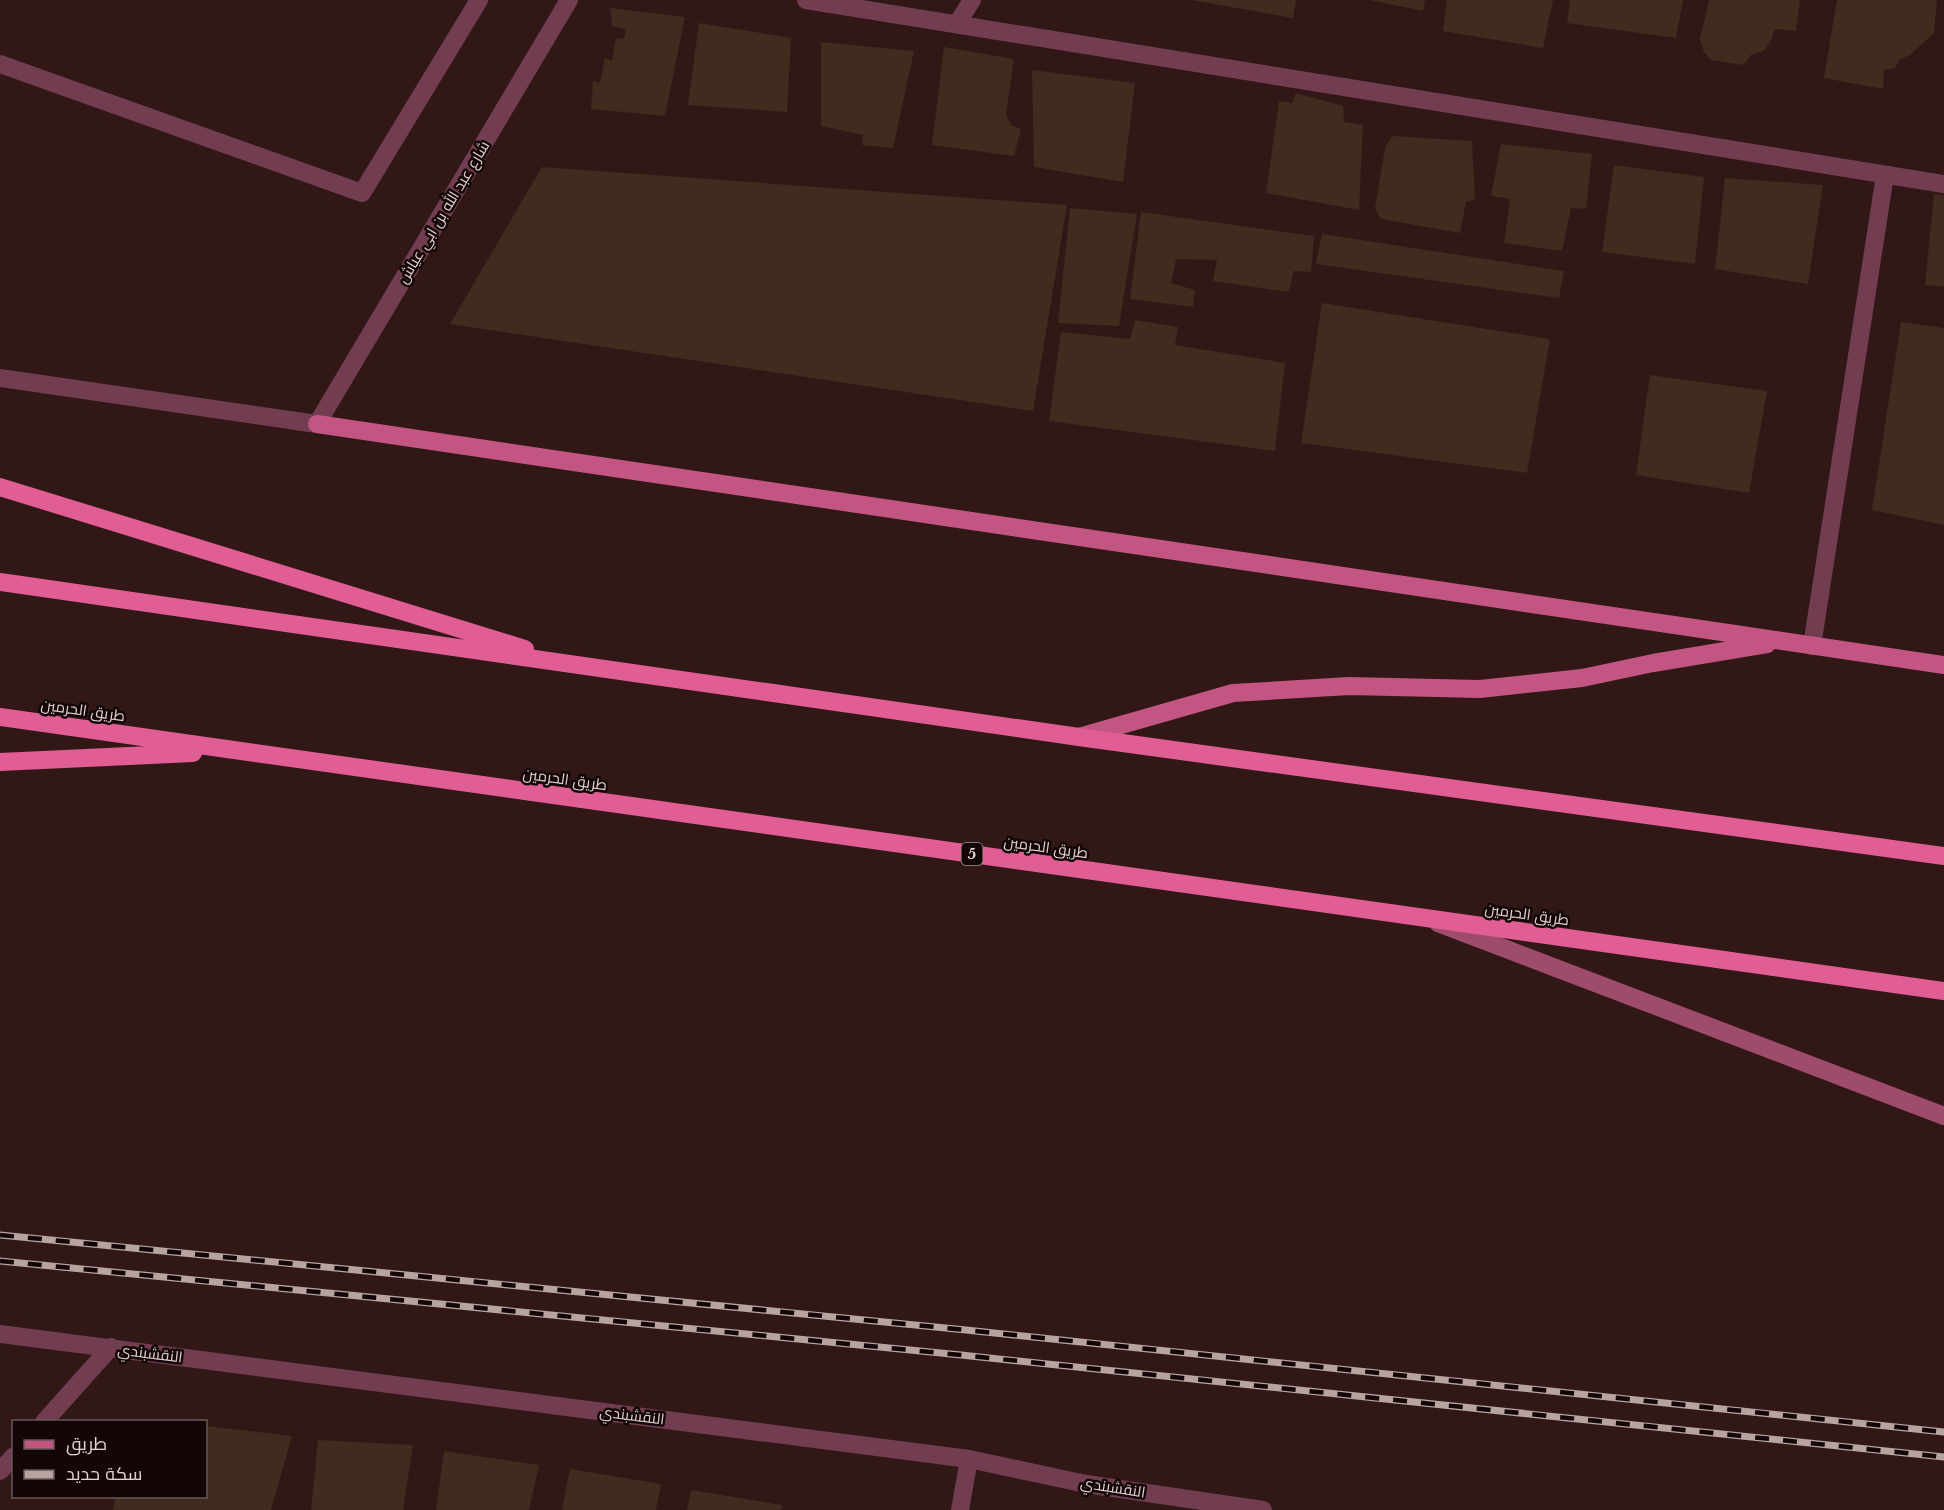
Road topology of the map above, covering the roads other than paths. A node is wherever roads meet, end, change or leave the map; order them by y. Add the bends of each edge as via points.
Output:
1 (479, 0) edge
2 (569, 0) edge
3 (806, 0) edge
4 (972, 0) edge
5 (957, 24) junction
6 (0, 64) edge
7 (1885, 175) junction
8 (1944, 184) edge
9 (0, 378) edge
10 (317, 424) junction
11 (0, 487) edge
12 (0, 582) edge
13 (1784, 641) junction
14 (1812, 646) junction
15 (1944, 665) edge
16 (579, 666) junction
17 (0, 717) edge
18 (1079, 736) junction
19 (237, 750) junction
20 (0, 762) edge
21 (1944, 856) edge
22 (1425, 918) junction
23 (1944, 991) edge
24 (1944, 1116) edge
25 (0, 1334) edge
26 (111, 1347) junction
27 (46, 1420) edge
28 (12, 1458) edge
29 (969, 1459) junction
30 (0, 1471) edge
31 (960, 1510) edge
32 (1263, 1510) edge

1 - 6 street via 362,193
2 - 10 street, شارع عبد الله بن ابي عياش
3 - 5 street
4 - 5 street
5 - 7 street
7 - 8 street
7 - 14 street
9 - 10 street
10 - 13 main road
11 - 16 highway
12 - 16 highway
13 - 14 main road
13 - 18 main road via 1582,678 1480,689 1349,686 1233,693
14 - 15 main road
16 - 18 highway
17 - 19 highway, طريق الحرمين / 5
18 - 21 highway
19 - 20 highway
19 - 22 highway, طريق الحرمين / 5
22 - 23 highway, طريق الحرمين / 5
22 - 24 main road
25 - 26 street, النقشبندي
26 - 27 street
26 - 29 street, النقشبندي
28 - 30 street
29 - 31 street
29 - 32 street, النقشبندي via 1086,1484

